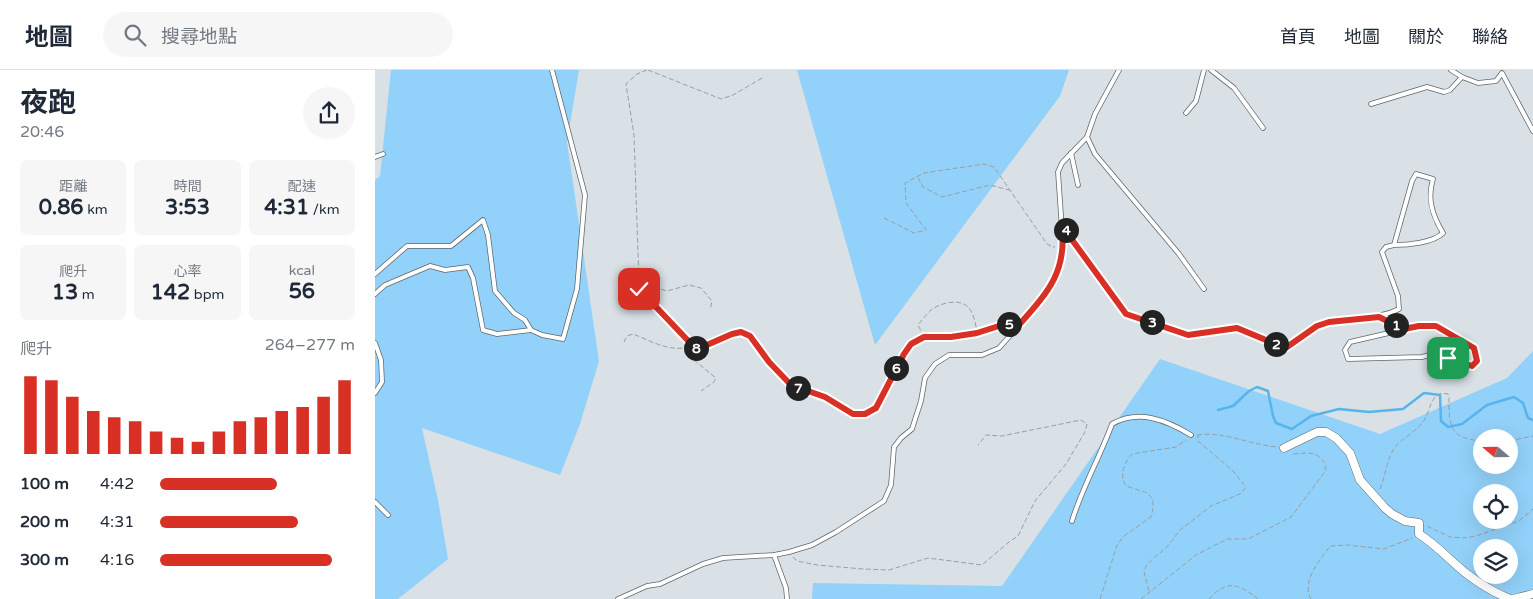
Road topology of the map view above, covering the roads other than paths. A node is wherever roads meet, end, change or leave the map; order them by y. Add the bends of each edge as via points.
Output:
1 (552, 70) edge
2 (1119, 70) edge
3 (1204, 70) edge
4 (1211, 70) edge
5 (1451, 70) edge
6 (1503, 72) edge
7 (1462, 77) junction
8 (1371, 104) dead end
9 (1186, 113) dead end
10 (1263, 128) dead end
11 (1533, 131) edge
12 (1087, 137) junction
13 (383, 154) dead end
14 (1071, 154) junction
15 (375, 157) edge
16 (1078, 185) dead end
17 (1062, 226) junction
18 (1394, 245) junction
19 (375, 274) edge
20 (1204, 288) dead end
21 (375, 294) edge
22 (1379, 317) junction
23 (1404, 329) junction
24 (531, 330) junction
25 (375, 343) edge
26 (375, 393) edge
27 (1191, 435) road end
28 (1285, 448) road end
29 (375, 502) edge
30 (387, 515) dead end
31 (1071, 521) dead end
32 (774, 555) junction
33 (1533, 594) edge
34 (618, 599) edge
35 (787, 599) edge
36 (1512, 599) edge

1 - 24 lane via 585,195 577,289 563,339
2 - 12 lane via 1095,114
3 - 9 lane via 1197,101
4 - 10 lane via 1234,88
5 - 7 lane
6 - 7 lane via 1496,81 1478,83
6 - 11 lane
7 - 8 lane via 1444,92 1427,87
12 - 14 lane
12 - 20 lane via 1095,154
13 - 15 lane
14 - 16 lane
14 - 17 lane via 1058,172
17 - 22 lane via 1126,314 1188,335 1237,328 1287,347 1317,326 1329,322
17 - 32 lane via 1062,259 1047,294 999,348 982,355 949,355 935,364 925,378 912,429 894,447 891,484 884,501 812,544
18 - 18 lane via 1407,245 1443,233 1436,222 1429,193 1433,179 1416,174
18 - 22 lane via 1382,252 1399,309
19 - 24 lane via 407,246 451,246 483,220 495,291
21 - 24 lane via 385,284 430,266 445,270 467,267 473,278 483,330 497,334
22 - 23 lane
23 - 23 lane via 1436,326 1474,348 1477,361 1472,366 1437,353 1422,357 1348,359 1345,350 1350,342
25 - 26 lane via 381,360 382,382
27 - 31 lane via 1156,419 1133,416 1111,424
28 - 36 street via 1317,432 1326,432 1336,438 1350,453 1360,480 1392,514 1405,521 1419,523 1419,534 1467,574
29 - 30 lane
32 - 34 lane via 723,558
32 - 35 lane
33 - 36 street

